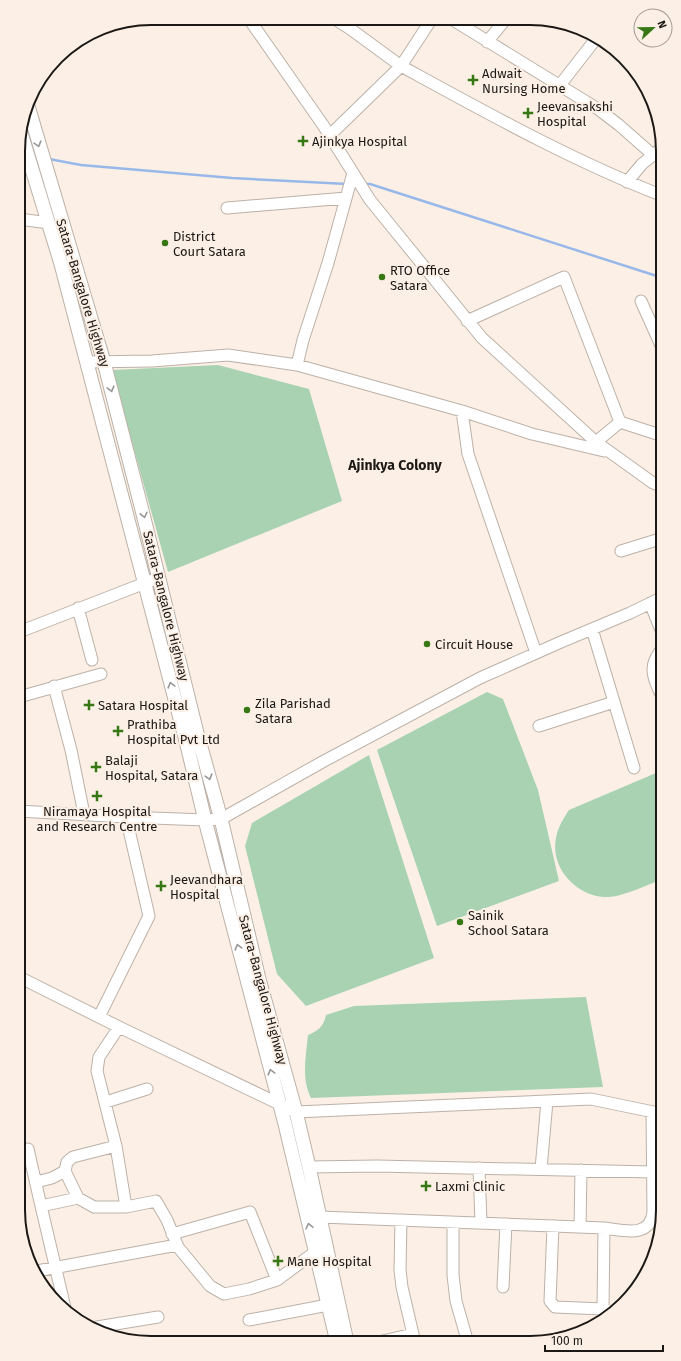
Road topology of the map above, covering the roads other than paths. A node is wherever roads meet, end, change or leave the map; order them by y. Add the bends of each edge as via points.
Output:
1 (253, 25) edge
2 (343, 25) edge
3 (429, 25) edge
4 (461, 25) edge
5 (501, 25) edge
6 (487, 42) junction
7 (593, 42) edge
8 (400, 66) junction
9 (560, 85) junction
10 (31, 115) edge
11 (329, 136) junction
12 (25, 146) edge
13 (656, 153) edge
14 (653, 155) junction
15 (353, 173) junction
16 (627, 182) junction
17 (656, 193) edge
18 (346, 198) junction
19 (227, 208) dead end
20 (25, 220) edge
21 (49, 223) junction
22 (640, 301) dead end
23 (467, 321) junction
24 (656, 335) edge
25 (87, 362) junction
26 (104, 362) junction
27 (297, 365) junction
28 (462, 411) junction
29 (620, 422) junction
30 (656, 434) edge
31 (596, 442) junction
32 (611, 453) junction
33 (656, 484) edge
34 (656, 540) edge
35 (621, 551) dead end
36 (158, 578) junction
37 (145, 583) junction
38 (656, 600) edge
39 (650, 603) junction
40 (78, 608) junction
41 (656, 618) edge
42 (592, 629) junction
43 (25, 630) edge
44 (536, 653) junction
45 (656, 658) edge
46 (92, 660) dead end
47 (100, 674) dead end
48 (656, 682) edge
49 (54, 686) junction
50 (25, 695) edge
51 (614, 702) junction
52 (539, 726) dead end
53 (634, 768) dead end
54 (25, 810) edge
55 (84, 814) junction
56 (126, 817) junction
57 (221, 819) junction
58 (205, 820) junction
59 (25, 980) edge
60 (99, 1017) junction
61 (119, 1027) junction
62 (147, 1088) dead end
63 (548, 1101) junction
64 (106, 1102) junction
65 (279, 1104) junction
66 (296, 1112) junction
67 (656, 1113) edge
68 (656, 1115) edge
69 (652, 1124) junction
70 (656, 1129) edge
71 (116, 1146) junction
72 (28, 1149) dead end
73 (310, 1167) junction
74 (479, 1168) junction
75 (541, 1170) junction
76 (581, 1170) junction
77 (65, 1171) junction
78 (653, 1172) junction
79 (36, 1182) junction
80 (125, 1196) junction
81 (78, 1198) junction
82 (41, 1206) junction
83 (320, 1217) junction
84 (401, 1220) junction
85 (453, 1223) junction
86 (481, 1223) junction
87 (506, 1224) junction
88 (553, 1226) junction
89 (580, 1227) junction
90 (604, 1228) junction
91 (172, 1234) junction
92 (177, 1245) junction
93 (315, 1252) junction
94 (55, 1267) junction
95 (40, 1270) edge
96 (277, 1280) junction
97 (503, 1287) dead end
98 (63, 1300) edge
99 (328, 1304) junction
100 (608, 1309) edge
101 (605, 1311) edge
102 (158, 1317) dead end
103 (249, 1320) dead end
104 (103, 1326) edge
105 (336, 1336) edge
106 (346, 1336) edge
107 (414, 1336) edge
108 (466, 1336) edge

1 - 11 street
2 - 8 street
3 - 8 street
4 - 6 street
5 - 6 street
6 - 9 street
7 - 9 street
8 - 11 street
8 - 16 street via 528,136
9 - 14 street via 598,109
10 -> 26 main road, Satara-Bangalore Highway
11 - 15 street
12 - 21 main road, Satara-Bangalore Highway
13 - 14 street
14 - 16 street
15 - 18 street
15 - 23 street via 370,200
16 - 17 street
18 - 19 street
18 - 27 street
20 - 21 street
21 - 25 main road, Satara-Bangalore Highway
22 - 24 street
23 - 29 street via 564,277
23 - 31 street via 482,338
25 - 26 street
25 - 37 main road, Satara-Bangalore Highway
26 - 27 street via 228,356
26 -> 36 main road, Satara-Bangalore Highway
27 - 28 street
28 - 32 street via 532,434
28 - 44 street via 468,454
29 - 30 street
29 - 31 street
31 - 32 street
32 - 33 street
34 - 35 street
36 - 37 street
36 -> 57 main road, Satara-Bangalore Highway
37 - 40 street
58 -> 37 main road, Satara-Bangalore Highway
38 - 39 street
39 - 41 street
39 - 42 street
40 - 43 street
40 - 46 street
42 - 44 street
42 - 51 street
44 - 57 street via 480,678 413,713
45 - 48 street via 653,674
47 - 49 street
49 - 50 street
49 - 55 street
51 - 52 street
51 - 53 street
54 - 55 street
55 - 56 street
56 - 58 street
56 - 60 street via 149,916
57 - 58 street
57 - 66 main road, Satara-Bangalore Highway via 259,979
65 -> 58 main road, Satara-Bangalore Highway
59 - 60 street
60 - 61 street
61 - 64 street via 99,1057 97,1074
61 - 65 street
62 - 64 street
63 - 66 street
63 - 67 street via 591,1099
63 - 75 street
64 - 71 street
65 - 66 street
93 -> 65 main road, Satara-Bangalore Highway
66 - 73 main road, Satara-Bangalore Highway
68 - 69 street
69 - 70 street
69 - 78 street
71 - 77 street via 73,1157 67,1162
71 - 80 street
72 - 79 street
73 - 74 street
73 - 83 main road, Satara-Bangalore Highway
74 - 75 street
74 - 86 street
75 - 76 street
76 - 78 street
76 - 89 street
77 - 79 street
77 - 81 street
78 - 90 street via 653,1212 648,1226 636,1232
79 - 82 street
80 - 81 street via 94,1207
80 - 91 street via 156,1201
81 - 82 street
82 - 94 street
83 - 84 street
83 - 106 main road, Satara-Bangalore Highway
84 - 85 street
84 - 107 street via 400,1270
85 - 86 street
85 - 108 street via 453,1275 456,1301
86 - 87 street
87 - 88 street
87 - 97 street
88 - 89 street
88 - 101 street via 550,1301 554,1307
89 - 90 street
90 - 100 street
91 - 92 street
91 - 96 street via 250,1212
92 - 94 street
92 - 96 street via 210,1286 224,1294
93 - 96 street
93 - 99 main road, Satara-Bangalore Highway
94 - 95 street
94 - 98 street
99 - 103 street
99 - 105 main road, Satara-Bangalore Highway
102 - 104 street

